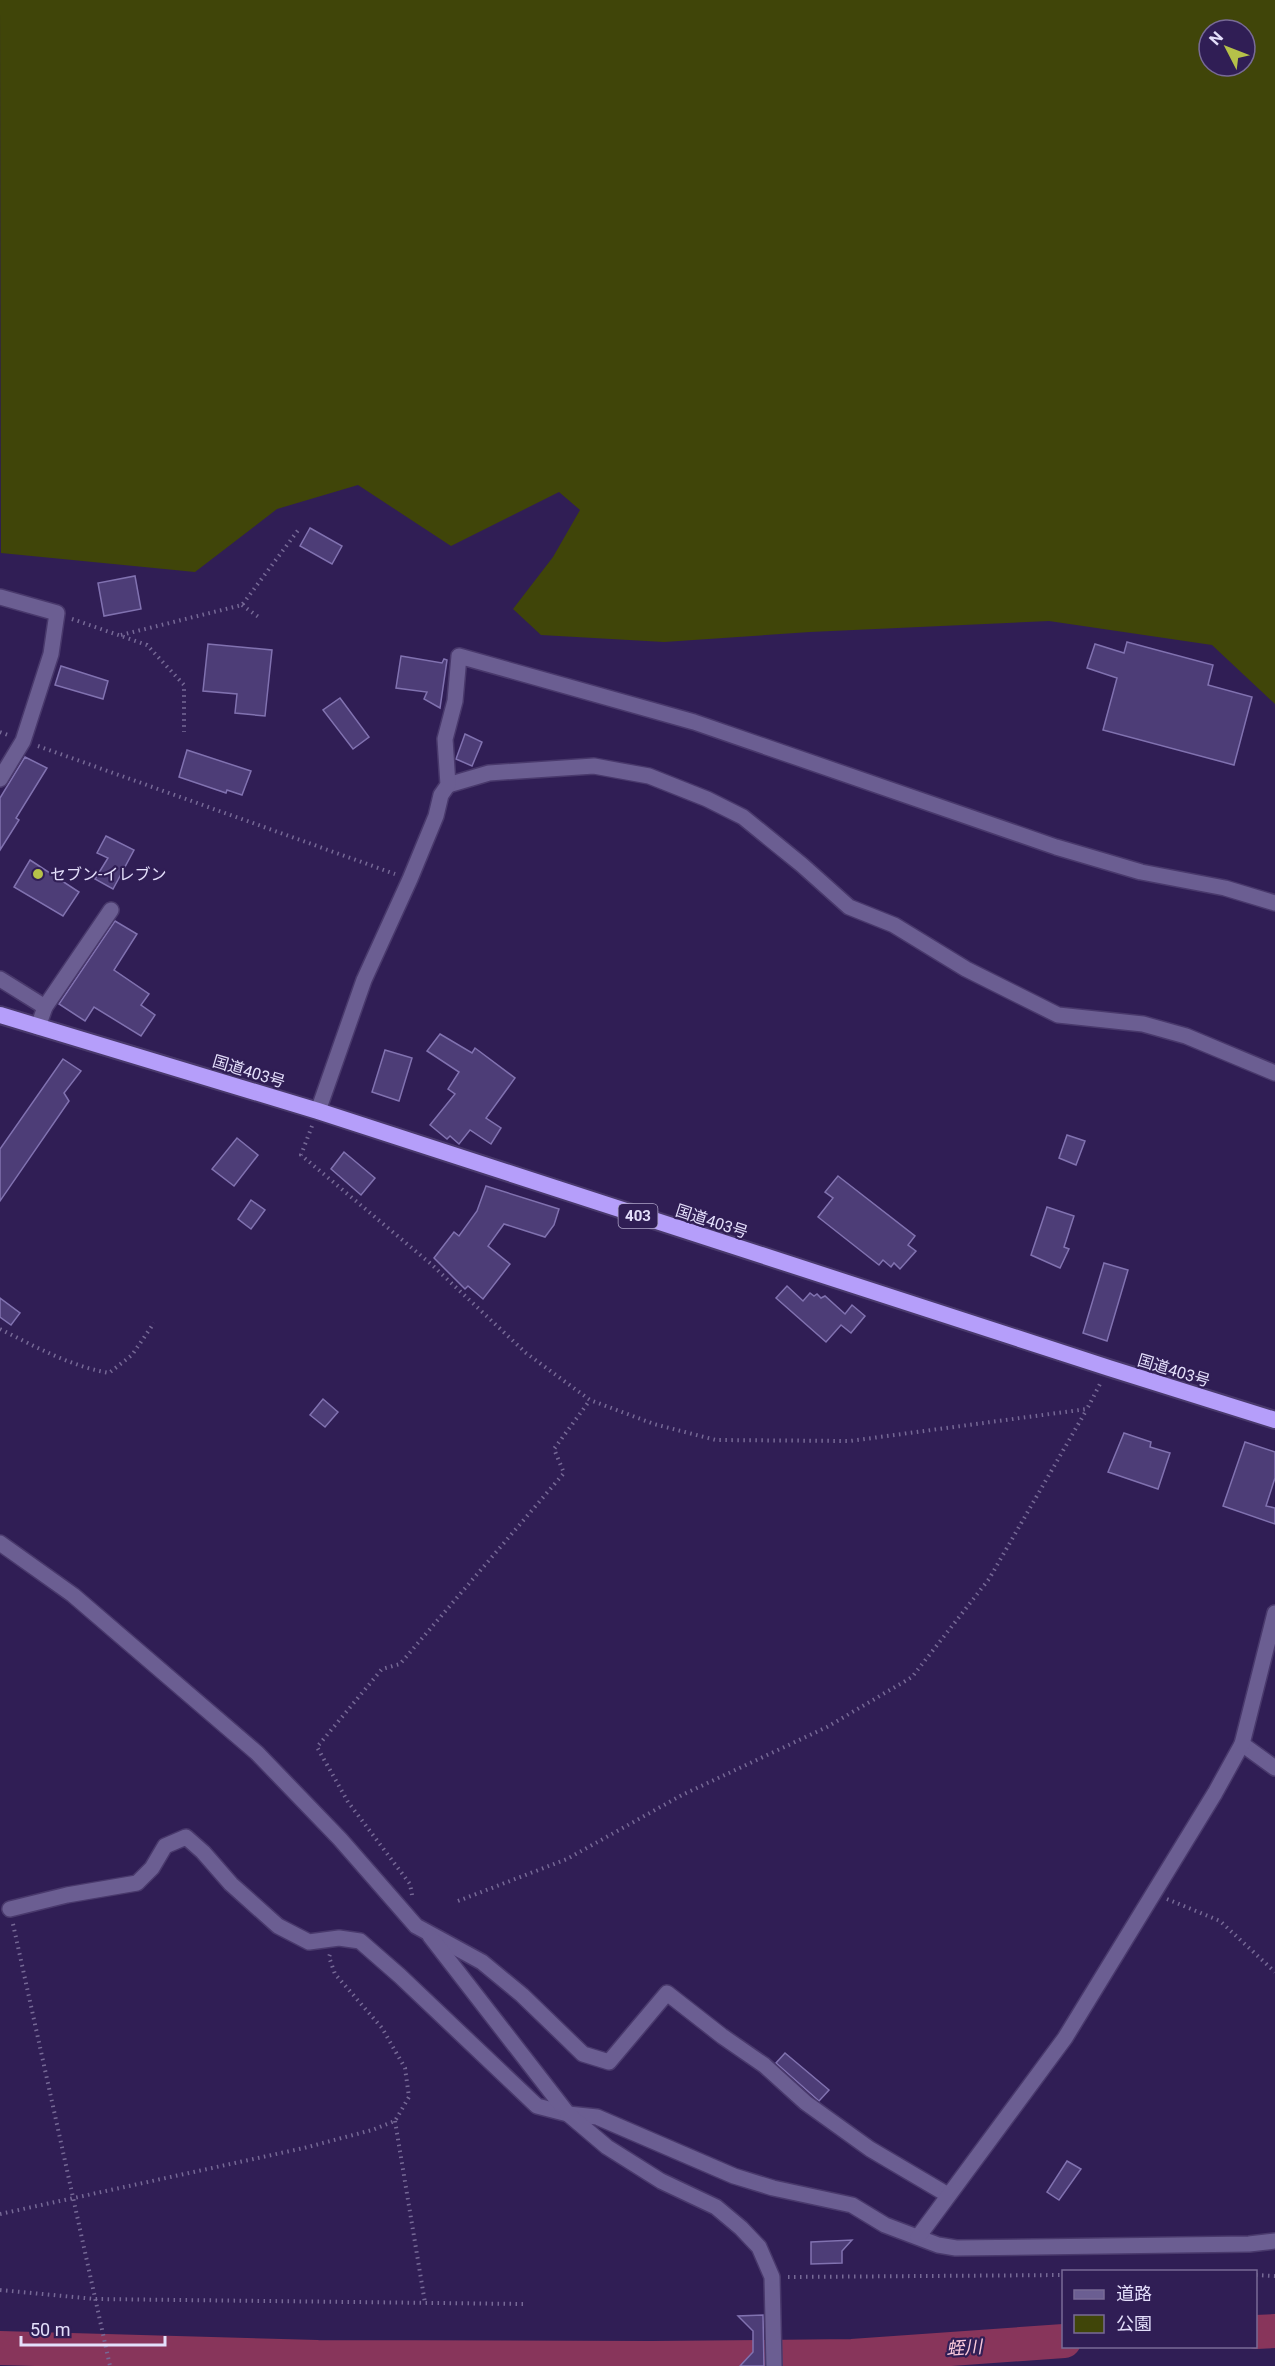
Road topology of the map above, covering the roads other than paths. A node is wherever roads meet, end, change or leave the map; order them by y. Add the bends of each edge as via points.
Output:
1 (0, 597) edge
2 (7, 753) edge
3 (0, 779) edge
4 (448, 785) junction
5 (1275, 903) edge
6 (111, 910) dead end
7 (0, 979) edge
8 (45, 1007) junction
9 (0, 1015) edge
10 (38, 1027) junction
11 (1275, 1073) edge
12 (318, 1111) junction
13 (1275, 1420) edge
14 (0, 1543) edge
15 (1275, 1613) edge
16 (1242, 1744) junction
17 (1275, 1768) edge
18 (10, 1909) road end
19 (421, 1929) junction
20 (568, 2114) junction
21 (948, 2195) junction
22 (918, 2237) junction
23 (1275, 2241) edge
24 (774, 2366) edge

1 - 2 street via 57,613 51,654 23,741
2 - 3 street
4 - 5 street via 445,739 456,701 459,656 694,722 1056,847 1141,872 1225,888
4 - 11 street via 489,773 594,766 649,776 743,817 849,906 894,925 966,969 1058,1014 1143,1024 1186,1036
4 - 12 street via 364,980
6 - 8 street
7 - 8 street
8 - 10 street
9 - 10 highway, 国道403号 / 403
10 - 12 highway, 国道403号 / 403
12 - 13 highway, 国道403号 / 403
14 - 19 street via 73,1595 257,1753
15 - 16 street
16 - 17 street
16 - 21 street via 1065,2038
18 - 20 street via 137,1883 165,1846 186,1837 278,1926 309,1942 339,1938 360,1941 537,2106
19 - 20 street
19 - 21 street via 482,1962 583,2054 609,2062 667,1993 764,2065 815,2110 898,2167
20 - 22 street via 597,2117 773,2188 852,2205 885,2225
20 - 24 street via 616,2153 661,2181 716,2207 759,2247 772,2277
21 - 22 street
22 - 23 street via 956,2248

